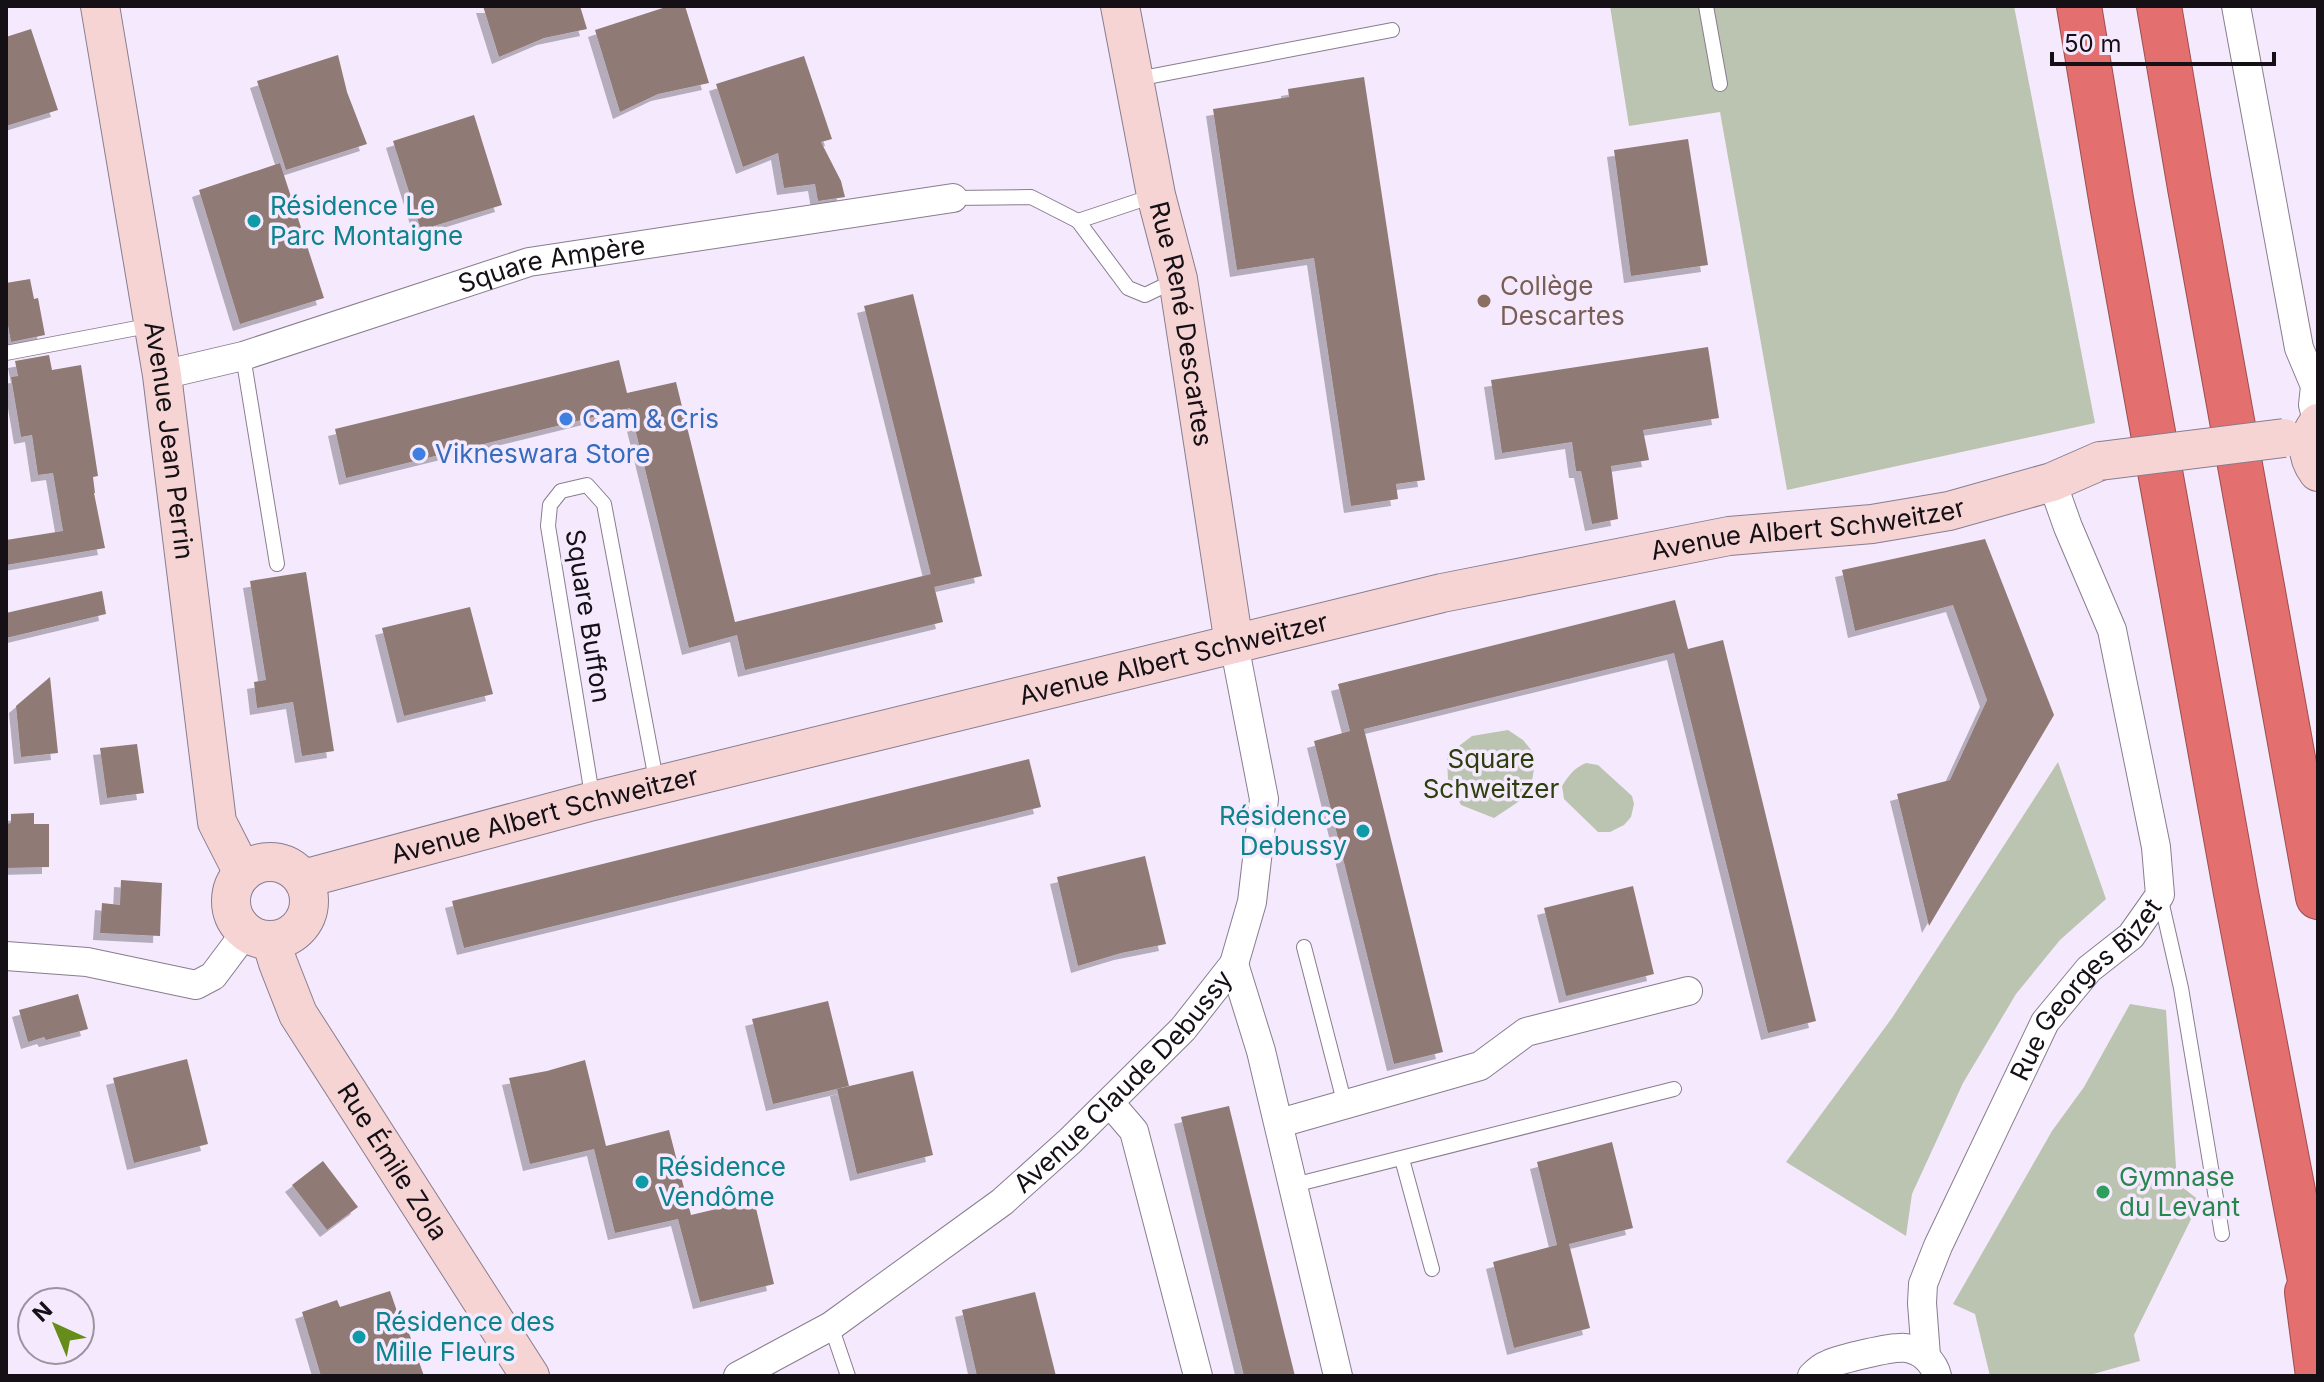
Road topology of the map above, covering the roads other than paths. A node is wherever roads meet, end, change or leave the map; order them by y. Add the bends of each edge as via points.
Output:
1 (100, 6) edge
2 (1120, 6) edge
3 (1706, 6) edge
4 (2079, 6) edge
5 (2159, 6) edge
6 (2236, 6) edge
7 (1392, 30) dead end
8 (1134, 79) junction
9 (1720, 84) dead end
10 (1156, 195) junction
11 (953, 198) joint
12 (1078, 221) junction
13 (1178, 279) junction
14 (153, 324) junction
15 (6, 353) edge
16 (243, 356) junction
17 (162, 375) junction
18 (2316, 387) edge
19 (2308, 445) edge
20 (2052, 482) junction
21 (277, 564) dead end
22 (1234, 644) junction
23 (657, 785) junction
24 (593, 801) junction
25 (243, 873) junction
26 (303, 879) junction
27 (2160, 895) junction
28 (2318, 897) edge
29 (259, 936) junction
30 (1304, 947) dead end
31 (6, 956) edge
32 (1234, 964) junction
33 (1688, 991) dead end
34 (1674, 1089) dead end
35 (1110, 1103) junction
36 (1345, 1105) junction
37 (1280, 1123) junction
38 (1402, 1159) junction
39 (1294, 1185) junction
40 (2299, 1230) junction
41 (2222, 1234) dead end
42 (1432, 1269) dead end
43 (1922, 1303) junction
44 (2318, 1322) edge
45 (831, 1326) junction
46 (1882, 1349) junction
47 (1931, 1366) edge
48 (530, 1376) edge
49 (738, 1376) edge
50 (848, 1376) edge
51 (1198, 1376) edge
52 (1338, 1376) edge
53 (1812, 1376) edge
54 (2318, 1376) edge

1 - 14 street, Avenue Jean Perrin
2 - 8 street, Rue René Descartes
3 - 9 lane
4 - 40 highway
5 - 28 highway
6 - 18 street via 2299,348
7 - 8 lane
8 - 10 street, Rue René Descartes
10 - 12 lane
10 - 13 street, Rue René Descartes
11 - 12 lane via 1031,197
11 - 16 street, Square Ampère via 529,262
12 - 13 lane via 1128,288 1145,295
13 - 22 street, Rue René Descartes
14 - 15 lane
14 - 17 street, Avenue Jean Perrin
16 - 17 street, Square Ampère
16 - 21 lane
17 - 25 street, Avenue Jean Perrin via 217,822
18 - 19 street
19 - 20 street, Avenue Albert Schweitzer, bridge
20 - 22 street, Avenue Albert Schweitzer via 1933,514 1714,539 1442,593
20 - 27 street, Rue Georges Bizet via 2112,630 2156,847
22 - 23 street, Avenue Albert Schweitzer
22 - 32 street, Avenue Claude Debussy via 1264,799 1252,902
23 - 24 street, Avenue Albert Schweitzer
23 - 24 lane, Square Buffon via 604,504 587,485 561,491 550,505 548,526
24 - 26 street, Avenue Albert Schweitzer
25 - 26 street via 275,861
25 - 29 street via 231,903 238,924
26 - 29 street via 310,902 302,924 283,938
27 - 41 lane
27 - 43 street, Rue Georges Bizet via 2131,936 2089,969 2045,1022 1938,1246 1923,1284
29 - 31 street via 196,985 87,962
29 - 48 street, Rue Émile Zola via 278,963 298,1014
30 - 36 lane
32 - 35 street, Avenue Claude Debussy via 1183,1029
32 - 37 street
33 - 36 street via 1526,1032 1480,1066
34 - 38 lane
35 - 45 street, Avenue Claude Debussy via 1002,1202
35 - 51 street via 1134,1131
36 - 37 street
37 - 39 street
38 - 39 lane
38 - 42 lane
39 - 52 street
40 - 44 highway
40 - 54 highway
43 - 46 street, Rue Georges Bizet
43 - 47 street, Rue Georges Bizet
45 - 49 street, Avenue Claude Debussy
45 - 50 lane
46 - 47 street via 1907,1348
46 - 53 street via 1826,1365

